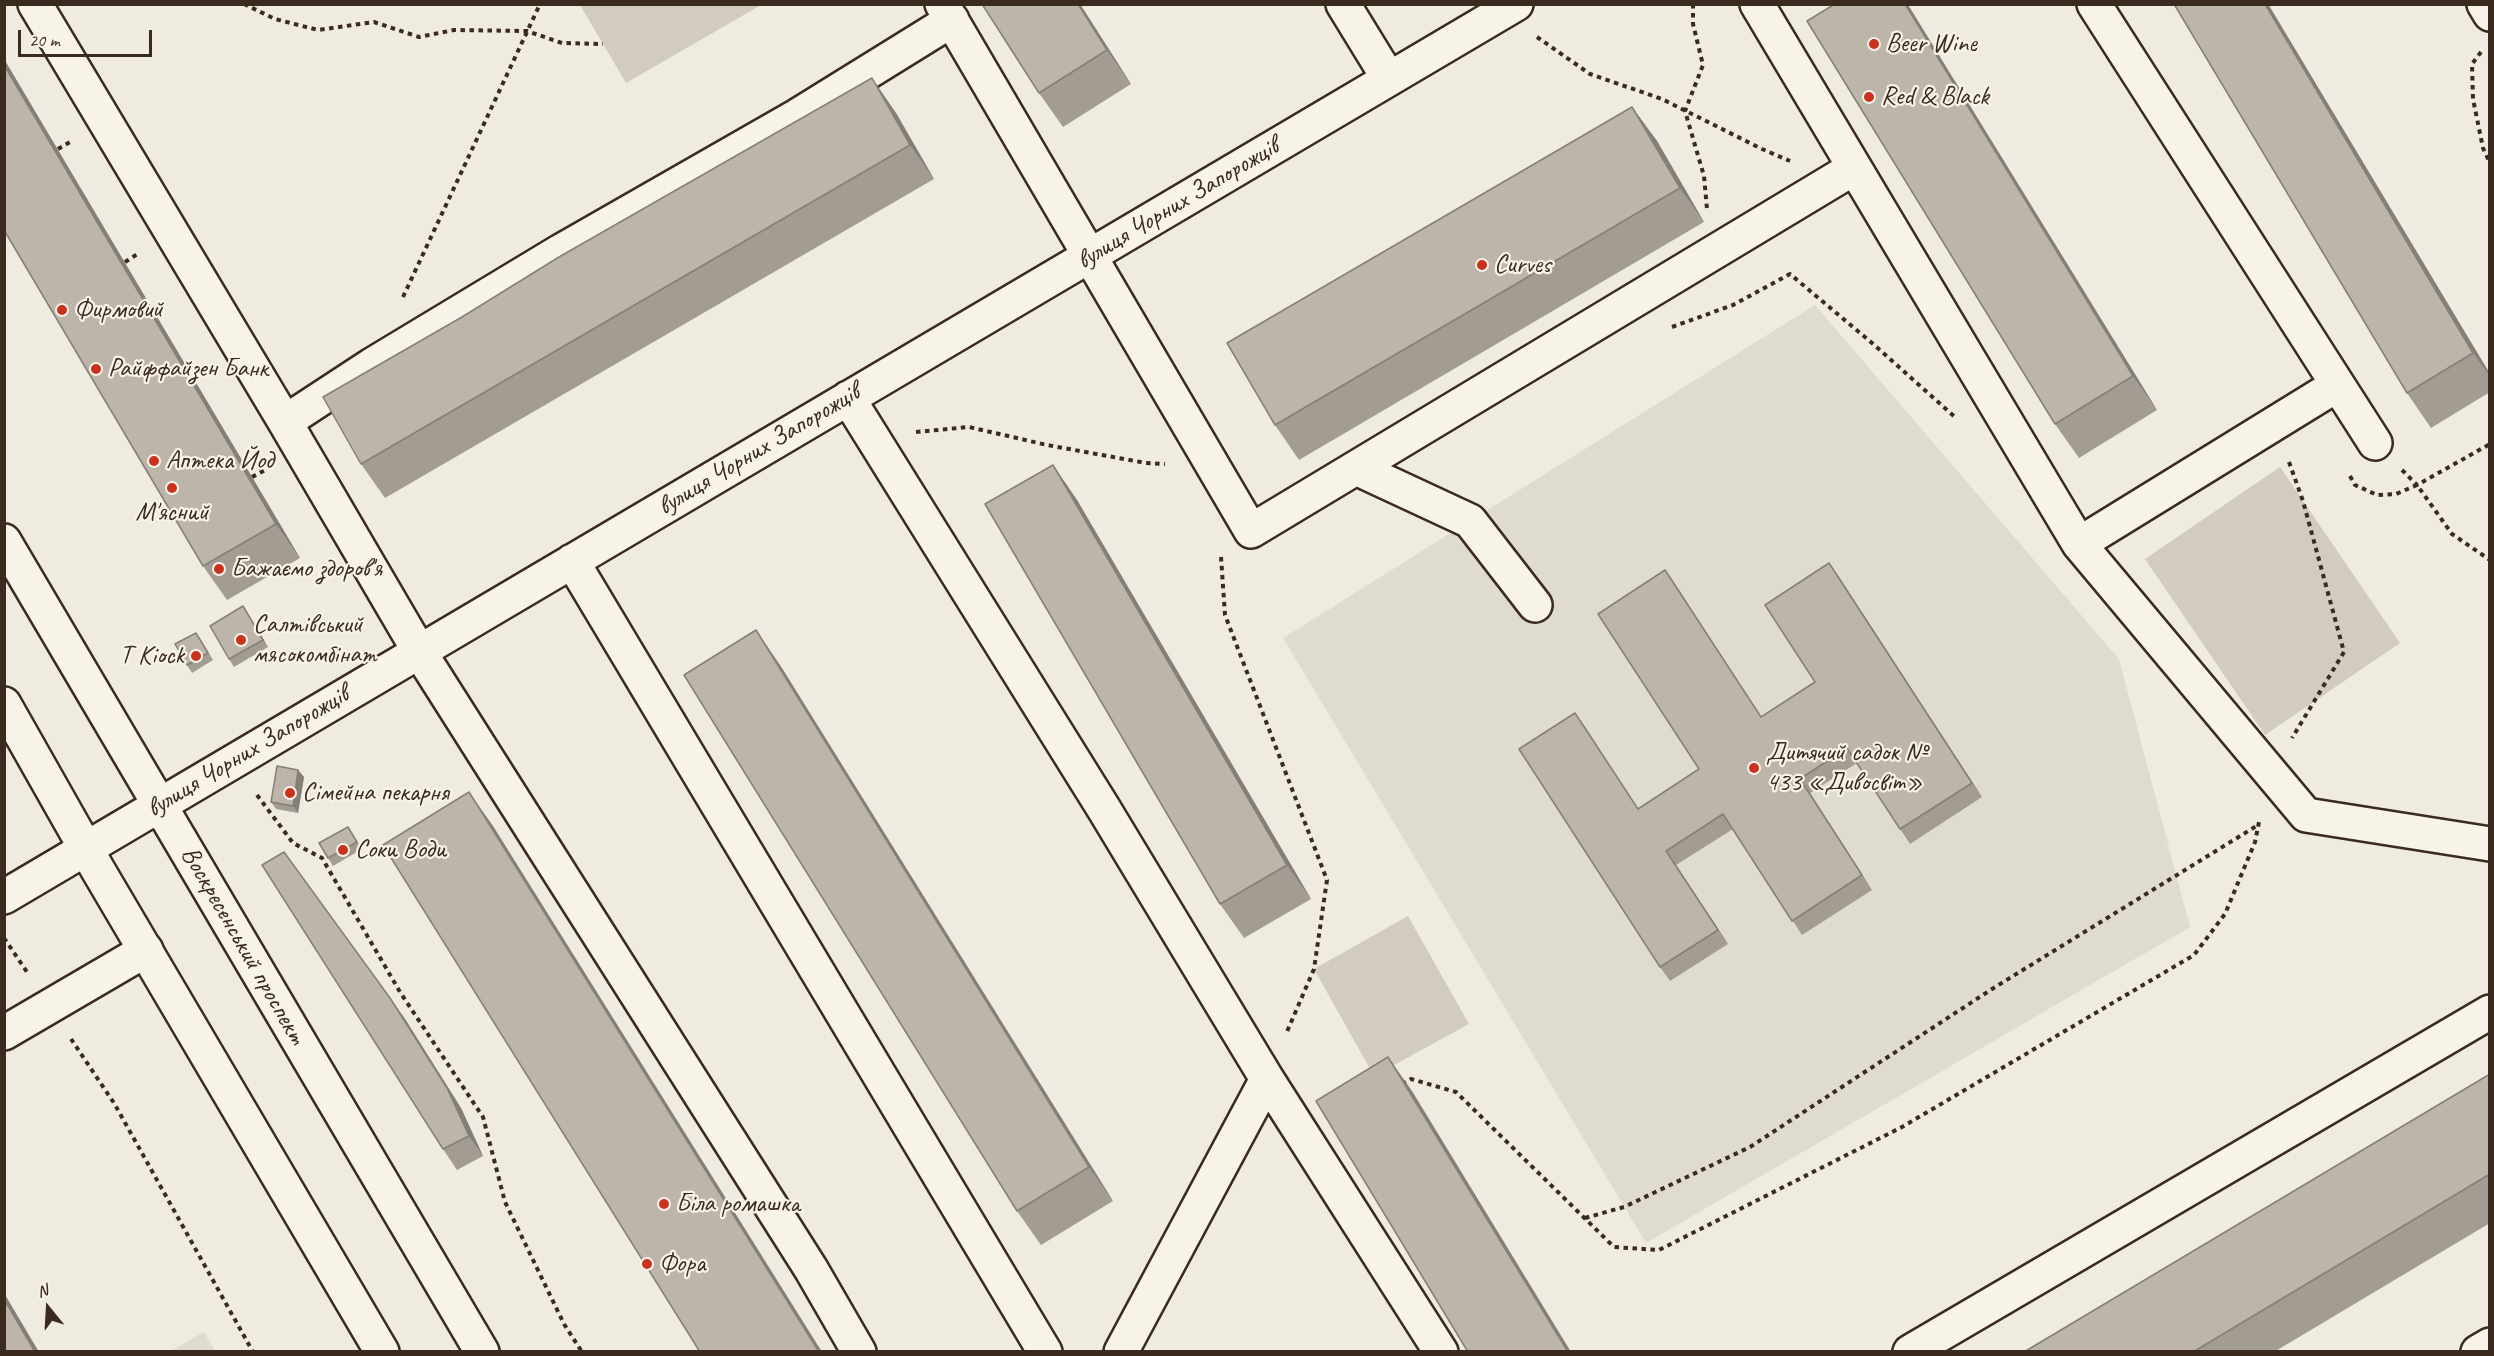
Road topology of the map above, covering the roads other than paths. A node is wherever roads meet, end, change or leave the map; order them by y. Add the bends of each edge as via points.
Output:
1 (35, 4) edge
2 (1343, 4) edge
3 (1516, 4) edge
4 (1757, 4) edge
5 (2094, 4) edge
6 (2484, 4) edge
7 (947, 12) edge
8 (2490, 14) edge
9 (1389, 79) junction
10 (1845, 174) junction
11 (1090, 256) junction
12 (2337, 385) junction
13 (848, 398) junction
14 (285, 422) junction
15 (2375, 443) dead end
16 (1356, 468) junction
17 (4, 541) edge
18 (2079, 544) junction
19 (572, 561) junction
20 (1535, 605) dead end
21 (419, 651) junction
22 (4, 704) edge
23 (160, 804) junction
24 (2490, 844) edge
25 (87, 849) junction
26 (4, 897) edge
27 (146, 950) junction
28 (2490, 1012) edge
29 (4, 1033) edge
30 (1267, 1079) junction
31 (2490, 1345) edge
32 (382, 1352) edge
33 (482, 1352) edge
34 (859, 1352) edge
35 (1045, 1352) edge
36 (1121, 1352) edge
37 (1441, 1352) edge
38 (1910, 1352) edge
39 (2478, 1352) edge

1 - 14 street
2 - 9 street
3 - 9 street, вулиця Чорних Запорожців
4 - 10 street
5 - 12 street
6 - 8 street
7 - 11 street
7 - 14 street via 797,116 561,251
9 - 11 street, вулиця Чорних Запорожців
10 - 16 street
10 - 18 street
11 - 13 street, вулиця Чорних Запорожців
11 - 16 street via 1251,531
12 - 15 street
12 - 18 street
13 - 19 street, вулиця Чорних Запорожців
13 - 30 street
14 - 21 street
16 - 20 street via 1470,521
17 - 23 street, Воскресенський проспект
18 - 24 street via 2306,815
19 - 21 street, вулиця Чорних Запорожців
19 - 35 street
21 - 23 street, вулиця Чорних Запорожців
21 - 34 street
22 - 25 street
23 - 25 street, вулиця Чорних Запорожців
23 - 33 street, Воскресенський проспект
25 - 26 street, вулиця Чорних Запорожців
25 - 27 street
27 - 29 street
27 - 32 street
28 - 38 street
30 - 36 street
30 - 37 street
31 - 39 street

